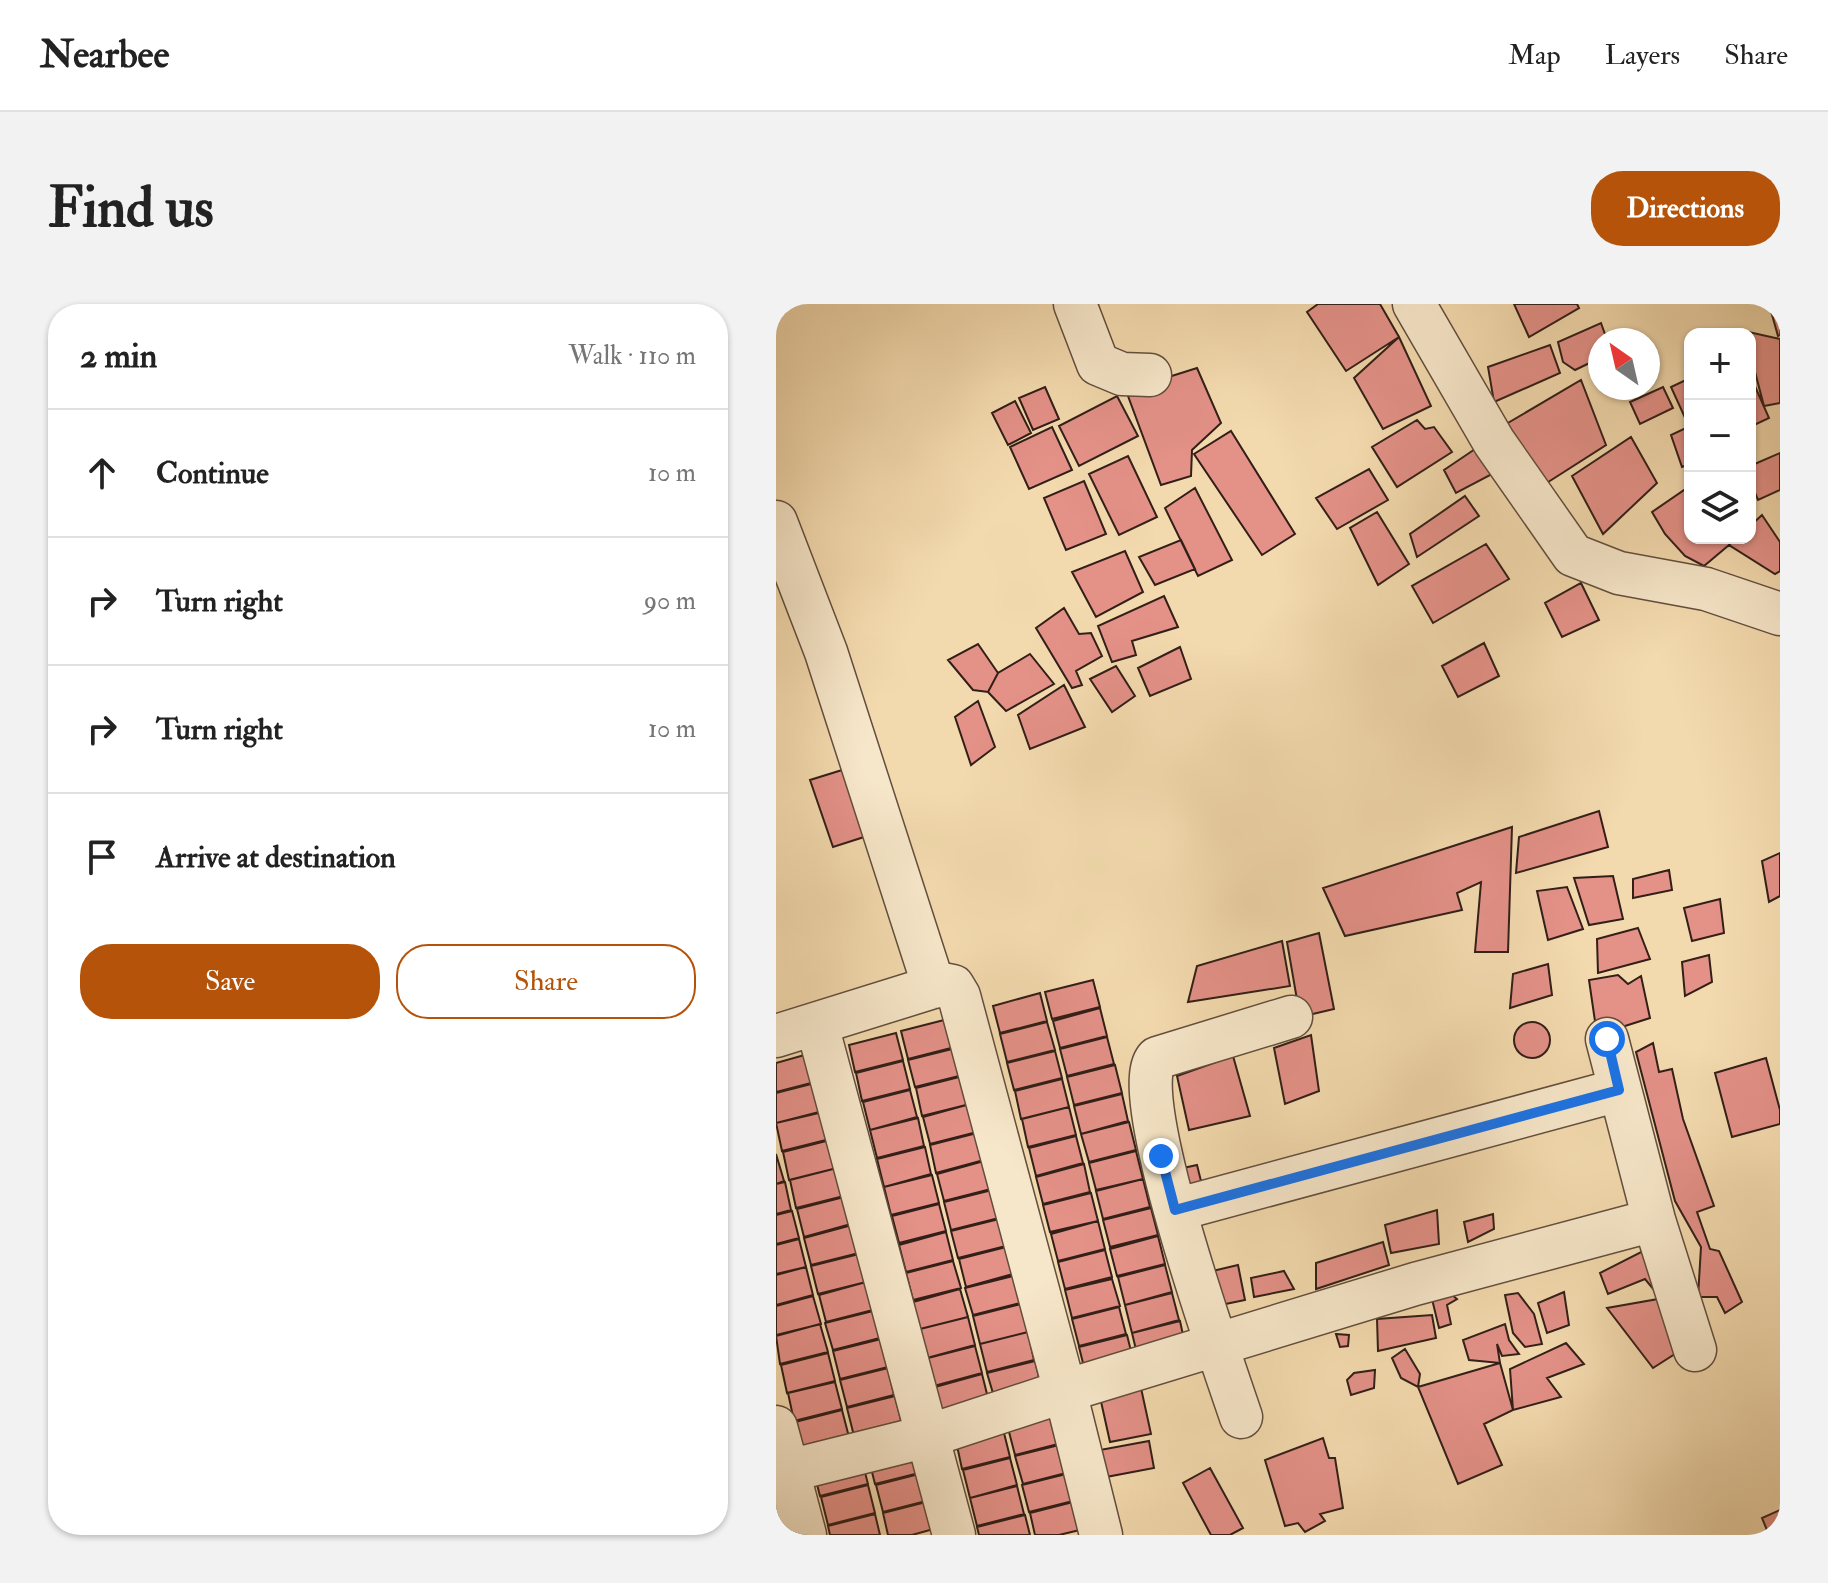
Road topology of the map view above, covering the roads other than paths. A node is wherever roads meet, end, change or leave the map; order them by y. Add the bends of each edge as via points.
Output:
1 (1075, 304) edge
2 (1414, 304) edge
3 (1150, 375) dead end
4 (776, 522) edge
5 (1780, 614) edge
6 (934, 987) junction
7 (1291, 1017) dead end
8 (817, 1025) junction
9 (776, 1036) edge
10 (1607, 1039) dead end
11 (1619, 1090) junction
12 (1175, 1210) junction
13 (1654, 1220) junction
14 (1216, 1344) junction
15 (1695, 1350) dead end
16 (1065, 1391) junction
17 (1241, 1417) dead end
18 (776, 1427) edge
19 (928, 1436) junction
20 (788, 1471) junction
21 (805, 1535) edge
22 (954, 1535) edge
23 (1101, 1535) edge

1 - 3 street via 1098,364 1122,374
2 - 5 street via 1494,442 1573,555 1619,573 1706,589
4 - 6 street via 826,652
6 - 8 street
6 - 16 street via 953,986 959,996
7 - 12 street via 1168,1054 1151,1064 1150,1093
8 - 9 street
8 - 19 street
10 - 11 street
11 - 12 street
11 - 13 street
12 - 14 street
13 - 14 street
13 - 15 street
14 - 16 street
14 - 17 street
16 - 19 street
16 - 23 street
18 - 20 street
19 - 20 street
19 - 22 street
20 - 21 street

